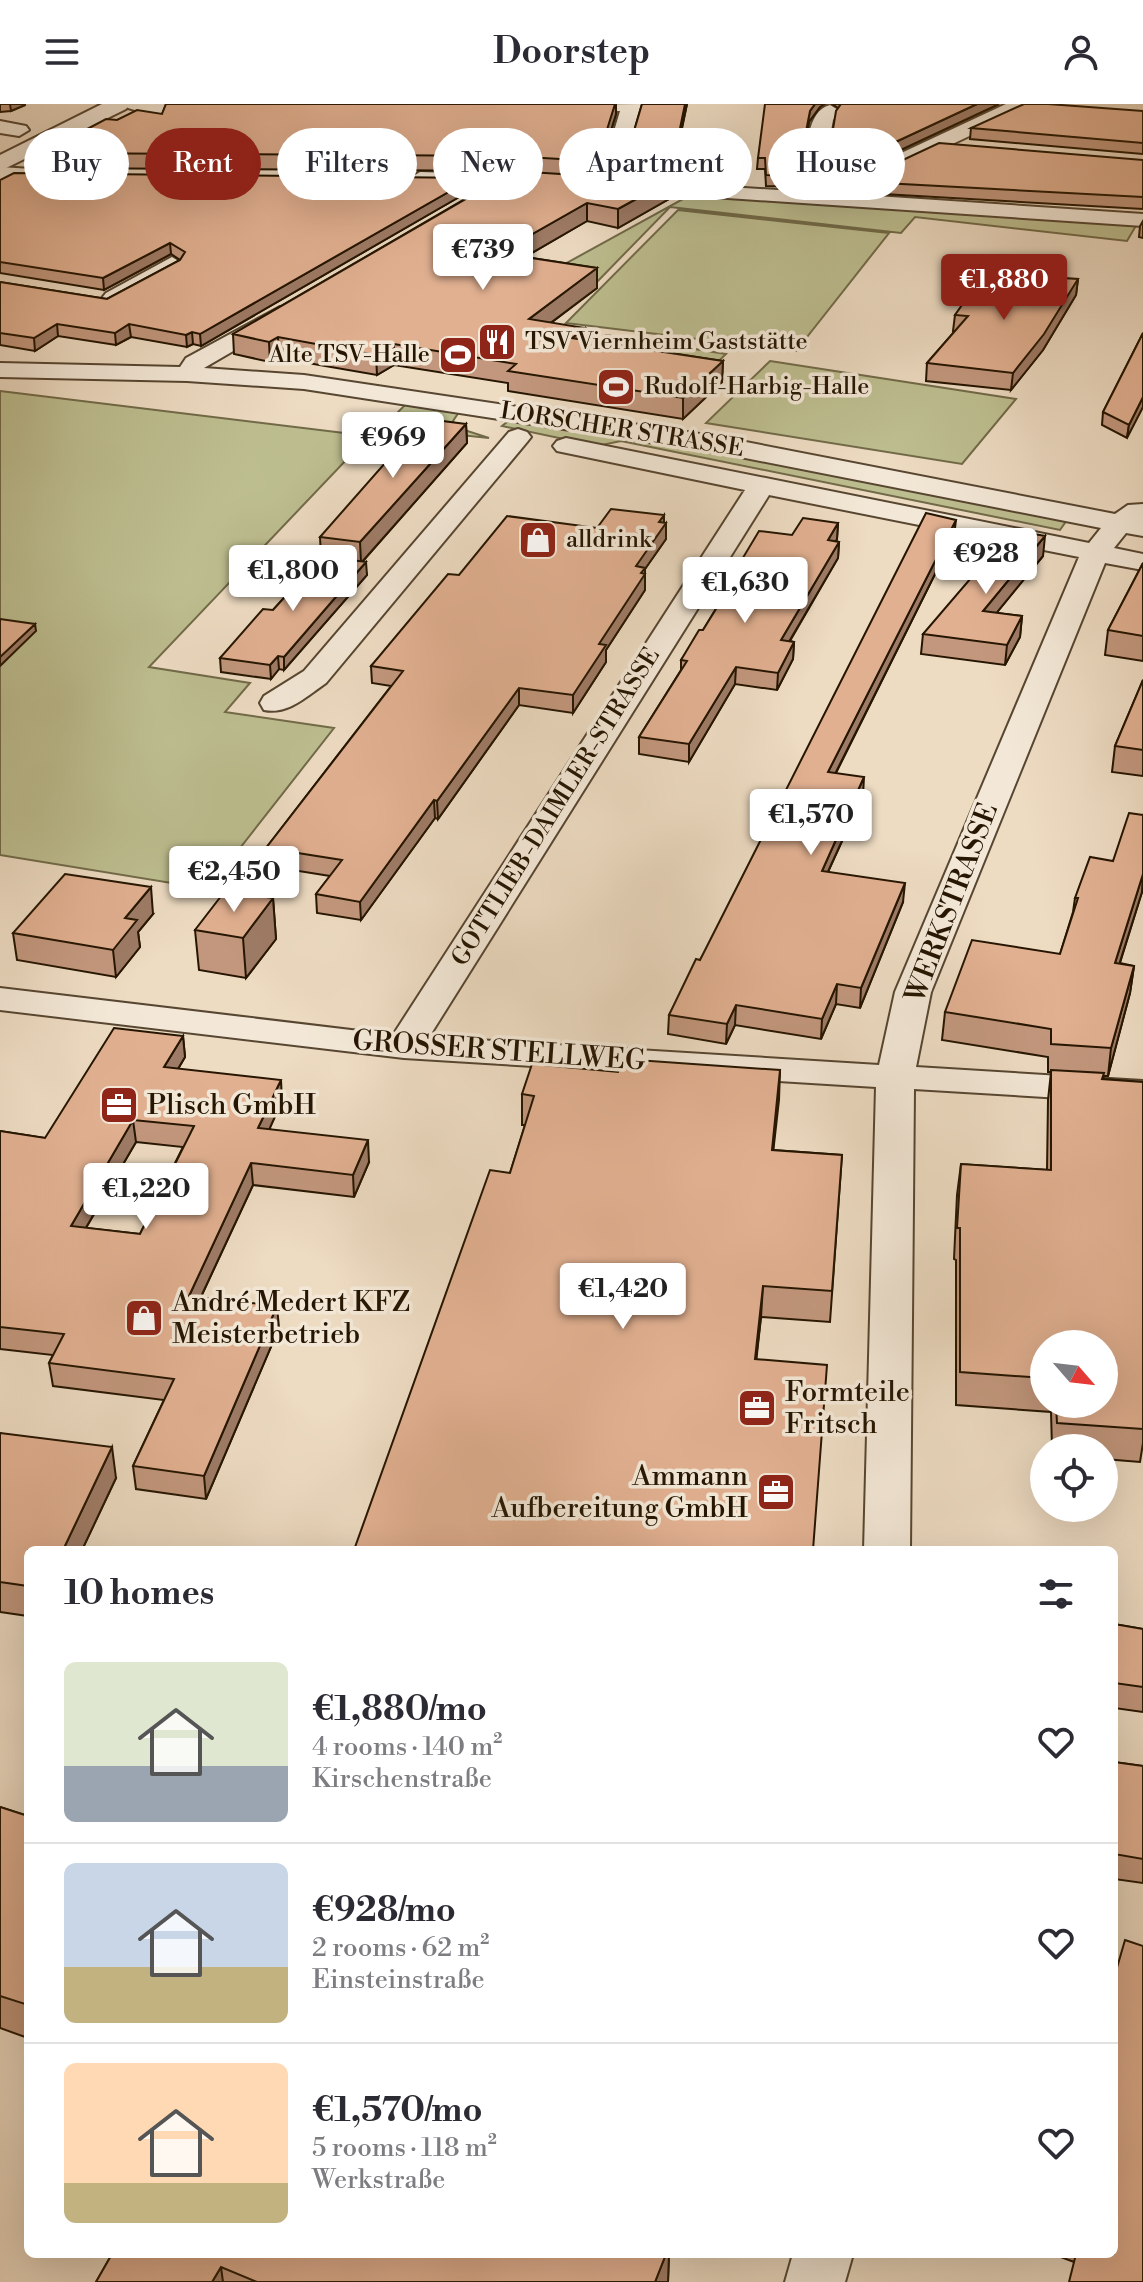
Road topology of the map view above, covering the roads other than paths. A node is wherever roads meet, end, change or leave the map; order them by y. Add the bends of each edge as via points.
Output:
1 (71, 104) edge
2 (118, 104) edge
3 (131, 104) edge
4 (632, 104) edge
5 (1025, 104) edge
6 (1041, 105) edge
7 (537, 106) edge
8 (236, 108) edge
9 (830, 111) dead end
10 (625, 128) edge
11 (821, 128) edge
12 (6, 132) edge
13 (938, 145) junction
14 (969, 147) edge
15 (905, 163) edge
16 (0, 164) edge
17 (0, 173) edge
18 (24, 176) edge
19 (905, 197) edge
20 (477, 200) edge
21 (471, 204) edge
22 (1143, 220) edge
23 (172, 264) edge
24 (93, 298) edge
25 (305, 299) edge
26 (0, 370) edge
27 (187, 374) junction
28 (483, 407) junction
29 (518, 437) junction
30 (761, 486) junction
31 (1133, 511) edge
32 (1095, 553) junction
33 (1143, 562) edge
34 (275, 703) dead end
35 (0, 999) edge
36 (404, 1047) junction
37 (895, 1078) junction
38 (1143, 1092) edge
39 (887, 1546) edge
40 (822, 2258) edge
41 (815, 2282) edge

1 - 12 street
2 - 16 street
3 - 8 street
4 - 7 street
4 - 10 street
5 - 6 street
5 - 13 street
9 - 11 street
13 - 14 street
13 - 15 street
17 - 18 street
19 - 22 street
20 - 21 street
23 - 24 street via 109,301
25 - 27 street via 195,363
26 - 27 street, LORSCHER STRASSE
27 - 28 street, LORSCHER STRASSE via 304,382
28 - 29 street via 470,420 481,429
28 - 31 street, LORSCHER STRASSE
29 - 30 street
29 - 34 street via 315,677
30 - 32 street
30 - 36 street, GOTTLIEB-DAIMLER-STRASSE
31 - 32 street, WERKSTRASSE
32 - 33 street
32 - 37 street, WERKSTRASSE via 913,992
35 - 36 street, GROSSER STELLWEG
36 - 37 street, GROSSER STELLWEG
37 - 38 street, GROSSER STELLWEG
37 - 39 street, WERKSTRASSE
40 - 41 street

